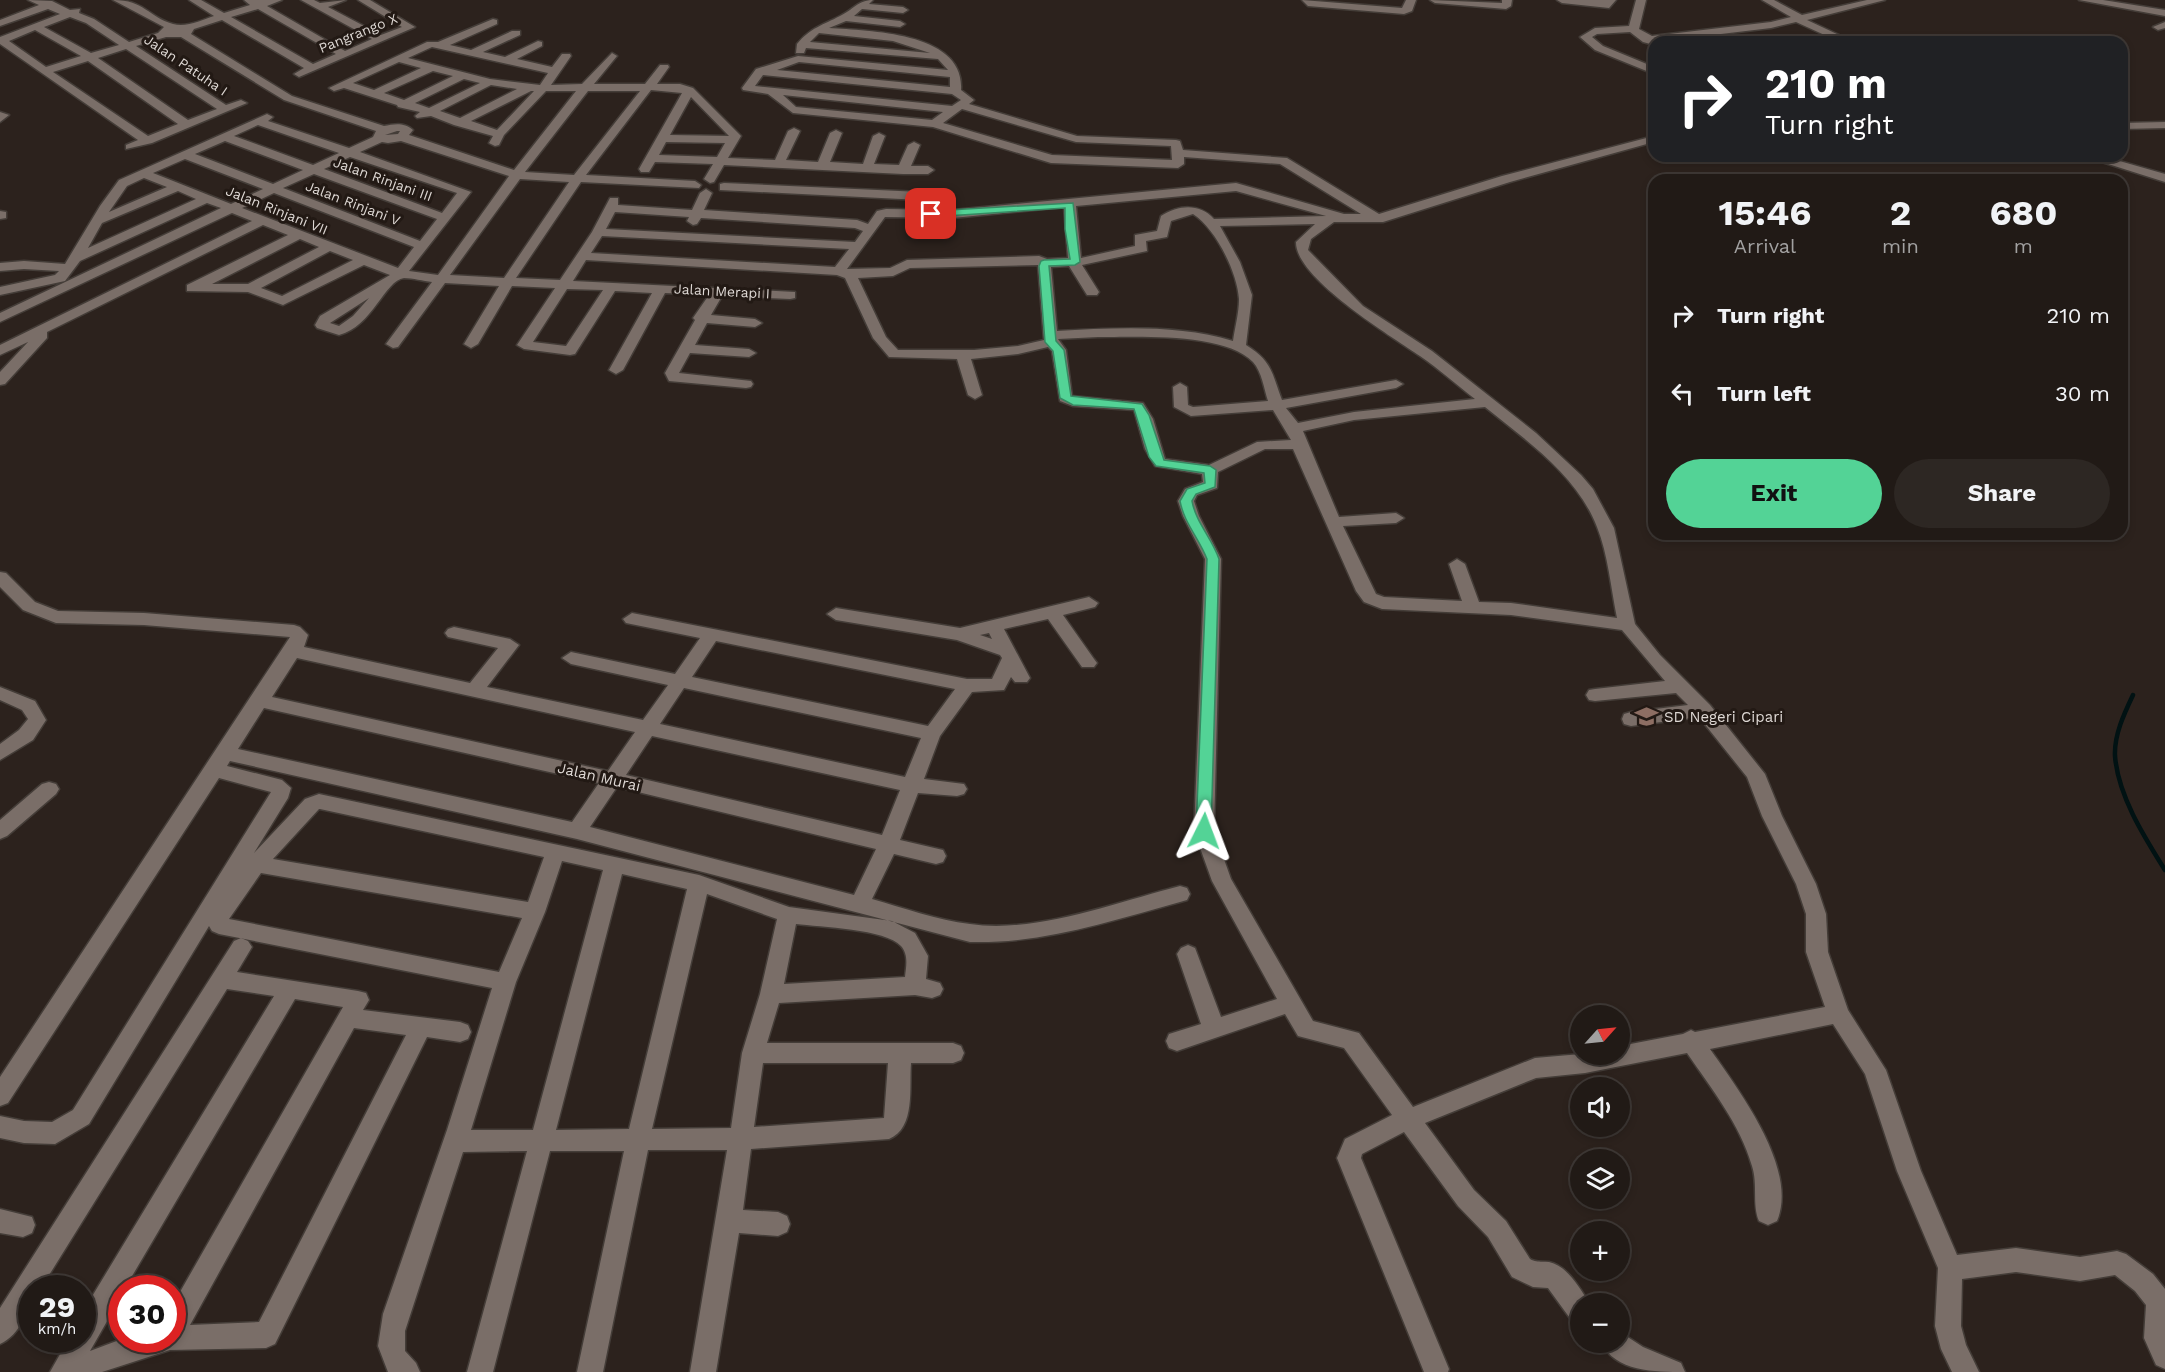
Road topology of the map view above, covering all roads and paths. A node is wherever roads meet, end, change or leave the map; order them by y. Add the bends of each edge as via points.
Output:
1 (33, 0) edge
2 (68, 0) edge
3 (118, 0) edge
4 (194, 0) edge
5 (277, 0) edge
6 (306, 0) edge
7 (341, 0) edge
8 (363, 0) edge
9 (1307, 0) edge
10 (1411, 0) edge
11 (1435, 0) edge
12 (1507, 0) edge
13 (1562, 0) edge
14 (1611, 0) edge
15 (1641, 0) edge
16 (1767, 0) edge
17 (1880, 0) edge
18 (2085, 0) edge
19 (1575, 1) edge
20 (254, 3) edge
21 (864, 3) edge
22 (49, 5) junction
23 (319, 7) junction
24 (903, 10) dead end
25 (73, 12) junction
26 (2165, 14) edge
27 (222, 16) junction
28 (1797, 17) junction
29 (845, 18) junction
30 (3, 19) edge
31 (493, 22) dead end
32 (900, 24) dead end
33 (34, 27) junction
34 (1632, 29) junction
35 (186, 30) junction
36 (816, 30) junction
37 (168, 31) junction
38 (516, 33) dead end
39 (1690, 36) edge
40 (1837, 36) edge
41 (380, 39) junction
42 (1648, 39) edge
43 (538, 44) dead end
44 (802, 44) junction
45 (131, 45) junction
46 (436, 45) junction
47 (472, 53) junction
48 (343, 54) junction
49 (612, 56) dead end
50 (90, 57) junction
51 (945, 58) junction
52 (399, 59) junction
53 (798, 59) junction
54 (506, 61) junction
55 (432, 67) junction
56 (664, 67) dead end
57 (540, 68) junction
58 (1648, 68) edge
59 (312, 69) junction
60 (45, 70) junction
61 (555, 71) junction
62 (760, 71) junction
63 (299, 74) dead end
64 (465, 74) junction
65 (956, 75) junction
66 (490, 82) junction
67 (651, 85) junction
68 (529, 88) junction
69 (584, 88) junction
70 (542, 89) junction
71 (689, 90) junction
72 (771, 90) junction
73 (955, 91) junction
74 (372, 95) junction
75 (241, 103) dead end
76 (402, 105) junction
77 (709, 108) junction
78 (956, 108) junction
79 (225, 109) junction
80 (426, 113) junction
81 (275, 114) dead end
82 (257, 121) junction
83 (458, 123) junction
84 (934, 124) junction
85 (187, 125) junction
86 (2165, 125) edge
87 (2128, 126) edge
88 (670, 127) junction
89 (794, 131) dead end
90 (402, 132) junction
91 (836, 133) dead end
92 (382, 134) junction
93 (879, 136) dead end
94 (225, 137) junction
95 (663, 138) junction
96 (734, 138) junction
97 (689, 139) junction
98 (148, 141) junction
99 (1648, 141) edge
100 (130, 147) dead end
101 (916, 149) dead end
102 (348, 151) junction
103 (1178, 153) junction
104 (186, 155) junction
105 (722, 161) junction
106 (2110, 162) edge
107 (777, 165) junction
108 (822, 166) junction
109 (867, 168) junction
110 (311, 169) junction
111 (903, 170) junction
112 (928, 170) dead end
113 (144, 174) junction
114 (517, 175) junction
115 (2165, 178) edge
116 (710, 179) junction
117 (576, 180) junction
118 (178, 187) junction
119 (724, 187) junction
120 (272, 188) junction
121 (701, 189) junction
122 (921, 196) dead end
123 (208, 198) junction
124 (1070, 205) junction
125 (232, 208) junction
126 (698, 212) junction
127 (445, 218) junction
128 (1332, 218) junction
129 (1377, 219) junction
130 (99, 220) junction
131 (261, 221) junction
132 (1209, 224) junction
133 (871, 229) junction
134 (598, 232) junction
135 (298, 235) junction
136 (684, 237) junction
137 (422, 246) junction
138 (858, 246) junction
139 (328, 247) junction
140 (583, 256) junction
141 (363, 260) junction
142 (668, 261) junction
143 (1075, 262) junction
144 (1044, 263) junction
145 (0, 267) edge
146 (69, 272) junction
147 (844, 273) junction
148 (400, 274) junction
149 (442, 279) junction
150 (508, 281) junction
151 (564, 283) junction
152 (612, 286) junction
153 (382, 287) dead end
154 (250, 288) junction
155 (657, 288) junction
156 (0, 291) edge
157 (718, 291) junction
158 (1092, 292) dead end
159 (790, 295) dead end
160 (100, 299) junction
161 (0, 318) edge
162 (700, 318) junction
163 (755, 323) dead end
164 (50, 327) junction
165 (1051, 339) junction
166 (393, 344) dead end
167 (471, 344) dead end
168 (1239, 346) junction
169 (684, 348) junction
170 (0, 351) edge
171 (749, 353) dead end
172 (963, 354) junction
173 (616, 370) dead end
174 (0, 381) edge
175 (746, 384) dead end
176 (1396, 384) dead end
177 (1180, 387) dead end
178 (975, 396) dead end
179 (1488, 402) junction
180 (1277, 405) junction
181 (1296, 436) junction
182 (1210, 470) junction
183 (1396, 518) dead end
184 (1333, 522) junction
185 (1457, 564) dead end
186 (0, 577) edge
187 (1089, 603) dead end
188 (1473, 608) junction
189 (1051, 611) junction
190 (836, 614) dead end
191 (632, 619) dead end
192 (1627, 625) junction
193 (994, 626) junction
194 (454, 633) dead end
195 (712, 634) junction
196 (960, 634) junction
197 (293, 651) junction
198 (1007, 653) junction
199 (571, 658) dead end
200 (1088, 663) dead end
201 (1021, 678) dead end
202 (679, 683) junction
203 (967, 685) junction
204 (1681, 686) junction
205 (474, 690) junction
206 (0, 693) edge
207 (1595, 695) dead end
208 (260, 701) junction
209 (1704, 710) junction
210 (1631, 719) dead end
211 (650, 728) junction
212 (932, 734) junction
213 (0, 753) edge
214 (218, 762) junction
215 (613, 779) junction
216 (910, 785) junction
217 (49, 789) dead end
218 (957, 789) dead end
219 (0, 831) edge
220 (577, 831) junction
221 (887, 847) junction
222 (556, 852) junction
223 (936, 856) dead end
224 (615, 863) junction
225 (256, 864) junction
226 (699, 883) junction
227 (1180, 894) dead end
228 (860, 904) junction
229 (535, 912) junction
230 (788, 915) junction
231 (241, 947) dead end
232 (1188, 954) dead end
233 (223, 979) junction
234 (505, 982) junction
235 (290, 989) junction
236 (771, 994) junction
237 (1289, 1004) junction
238 (1838, 1014) junction
239 (348, 1017) junction
240 (421, 1027) junction
241 (1214, 1030) junction
242 (460, 1032) dead end
243 (1691, 1040) junction
244 (1178, 1041) dead end
245 (753, 1053) junction
246 (953, 1053) dead end
247 (900, 1055) junction
248 (0, 1096) edge
249 (1409, 1120) junction
250 (0, 1127) edge
251 (739, 1138) junction
252 (455, 1141) junction
253 (638, 1141) junction
254 (540, 1142) junction
255 (1768, 1214) dead end
256 (729, 1221) junction
257 (778, 1224) dead end
258 (1950, 1268) junction
259 (1570, 1297) edge
260 (186, 1307) edge
261 (96, 1315) edge
262 (0, 1331) edge
263 (186, 1338) edge
264 (74, 1353) edge
265 (118, 1353) edge
266 (1629, 1353) edge
267 (2165, 1356) edge
268 (1436, 1369) dead end
269 (63, 1372) edge
270 (68, 1372) edge
271 (407, 1372) edge
272 (480, 1372) edge
273 (590, 1372) edge
274 (703, 1372) edge
275 (1672, 1372) edge
276 (1966, 1372) edge

1 - 22 street, Jalan Patuha I
2 - 22 street
3 - 37 street via 134,5
4 - 27 street
5 - 20 street
6 - 23 street
7 - 23 street
8 - 41 street, Pangrango X via 411,26
9 - 10 street via 1404,11
11 - 12 street via 1506,6
13 - 19 street
14 - 19 street via 1609,5
15 - 34 street
16 - 28 street
17 - 28 street
18 - 26 street
20 - 27 street
20 - 48 street
21 - 24 street
21 - 29 street
22 - 25 street, Jalan Patuha I
22 - 30 street
23 - 41 street
25 - 33 street
25 - 45 street, Jalan Patuha I
27 - 35 street
27 - 59 street
28 - 39 street
28 - 40 street
29 - 32 street
29 - 36 street
31 - 46 street
33 - 50 street
33 - 60 street via 2,40
34 - 42 street
34 - 58 street via 1596,31 1585,37 1599,48
35 - 37 street
35 - 92 street via 288,98
36 - 44 street
36 - 51 street via 911,40
37 - 45 street
38 - 47 street
41 - 48 street, Pangrango X
43 - 54 street
44 - 51 street
44 - 53 street
45 - 50 street
45 - 79 street, Jalan Patuha I
46 - 47 street
46 - 52 street
47 - 54 street
48 - 59 street, Pangrango X
49 - 69 street
50 - 60 street
50 - 85 street
51 - 65 street
52 - 55 street
52 - 74 street via 339,86
53 - 62 street
53 - 65 street
54 - 57 street
55 - 64 street
55 - 74 street
56 - 67 street
57 - 61 street
57 - 61 street via 567,57
59 - 63 street, Pangrango X
60 - 98 street
61 - 70 street
62 - 72 street via 747,88
62 - 73 street
64 - 66 street
64 - 76 street
65 - 73 street
66 - 68 street
66 - 80 street
67 - 69 street
67 - 71 street
67 - 117 street
68 - 70 street
68 - 83 street
69 - 70 street
69 - 114 street
70 - 83 street via 497,139
71 - 77 street
71 - 88 street
72 - 78 street
72 - 84 street via 793,110
73 - 78 street via 968,100
74 - 76 street
75 - 79 street
76 - 80 street
77 - 96 street
77 - 96 street via 722,106 748,132
78 - 84 street
78 - 103 street via 1076,139 1176,143
79 - 85 street
80 - 83 street
80 - 90 street
81 - 82 street
82 - 94 street
82 - 102 street
84 - 103 street via 1051,159 1178,164
85 - 98 street
86 - 87 street
88 - 95 street
88 - 97 street
89 - 107 street
90 - 92 street via 388,140
90 - 114 street
91 - 108 street
92 - 102 street
93 - 109 street
94 - 104 street
94 - 110 street, Jalan Rinjani III
95 - 97 street
95 - 105 street via 648,164
96 - 97 street
96 - 105 street
98 - 100 street
99 - 129 street
101 - 111 street
102 - 110 street
102 - 127 street via 465,192
103 - 129 street via 1283,160
104 - 113 street
104 - 120 street, Jalan Rinjani V
105 - 107 street
105 - 116 street
106 - 115 street
107 - 108 street
108 - 109 street
109 - 111 street
110 - 120 street
110 - 127 street, Jalan Rinjani III
111 - 112 street
113 - 118 street, Jalan Rinjani VII
113 - 130 street via 123,183
114 - 117 street
114 - 149 street
116 - 119 street via 721,180
116 - 121 street
117 - 121 street
117 - 150 street
118 - 123 street, Jalan Rinjani VII
118 - 130 street
119 - 121 street
119 - 122 street
120 - 125 street
120 - 137 street, Jalan Rinjani V
121 - 126 street
123 - 125 street, Jalan Rinjani VII
123 - 146 street
124 - 128 street via 1236,187
124 - 133 street via 953,214 886,213
124 - 143 street
125 - 131 street, Jalan Rinjani VII
125 - 146 street
126 - 133 street via 857,224
126 - 134 street via 613,205
126 - 136 street
127 - 137 street
128 - 129 street
128 - 132 street
128 - 179 street via 1302,242 1308,260 1358,309 1427,354
130 - 146 street
131 - 135 street, Jalan Rinjani VII
131 - 160 street
132 - 143 street via 1196,211 1173,214 1165,219 1163,234 1139,238 1142,248
132 - 168 street via 1229,251 1243,284
133 - 138 street
134 - 136 street
134 - 140 street
135 - 139 street, Jalan Rinjani VII
135 - 154 street via 191,289
136 - 138 street
136 - 142 street
137 - 148 street
138 - 147 street
139 - 141 street, Jalan Rinjani VII
139 - 154 street
140 - 142 street
140 - 151 street
141 - 148 street, Jalan Rinjani VII
141 - 154 street via 283,301
142 - 147 street
142 - 155 street
143 - 144 street
143 - 158 street via 1076,270
144 - 147 street via 1029,259 907,264 893,272
144 - 165 street
145 - 146 street via 24,264
146 - 156 street
146 - 160 street
146 - 161 street
147 - 172 street via 880,338 894,354
148 - 149 street, Jalan Rinjani VII
148 - 153 street
149 - 150 street, Jalan Rinjani VII
149 - 166 street
150 - 151 street, Jalan Merapi I
150 - 167 street
151 - 152 street, Jalan Merapi I
151 - 152 street via 524,345 570,351
152 - 155 street, Jalan Merapi I
155 - 157 street, Jalan Merapi I
155 - 173 street
157 - 159 street, Jalan Merapi I
157 - 162 street
160 - 164 street
162 - 163 street
162 - 169 street
164 - 170 street
164 - 174 street
165 - 168 street via 1137,333
165 - 172 street via 1013,350
165 - 182 street via 1059,350 1065,398 1138,406 1160,463
168 - 180 street via 1262,364
169 - 171 street
169 - 175 street via 672,373 674,378
172 - 178 street
176 - 180 street
177 - 180 street via 1180,407 1185,411
179 - 181 street via 1354,416
179 - 192 street via 1557,458 1585,489 1606,528
180 - 181 street
181 - 182 street via 1262,445
181 - 184 street
182 - 237 street via 1211,485 1191,492 1186,501 1189,517 1207,542 1213,559 1204,831 1209,856
183 - 184 street
184 - 188 street via 1370,598 1382,603
185 - 188 street
186 - 197 street via 29,606 45,615 294,631 299,640
187 - 189 street
188 - 192 street via 1574,616
189 - 193 street
189 - 200 street
190 - 196 street
191 - 195 street
192 - 204 street
193 - 196 street
193 - 198 street
194 - 205 street via 510,645
195 - 202 street
195 - 203 street
196 - 198 street
197 - 205 street
197 - 208 street
198 - 201 street
198 - 203 street via 998,686
199 - 202 street
202 - 211 street
202 - 212 street
203 - 212 street
204 - 207 street
204 - 209 street
205 - 211 street
206 - 213 street via 27,705 36,713 37,720 26,735
208 - 214 street
208 - 215 street, Jalan Murai
209 - 210 street
209 - 238 street via 1755,774 1806,884 1816,914 1816,952
211 - 215 street
211 - 216 street
212 - 216 street
214 - 220 street
214 - 248 street
214 - 250 street via 275,785 281,793 81,1117 56,1133
215 - 220 street
215 - 221 street, Jalan Murai
216 - 218 street
216 - 221 street
217 - 219 street
220 - 228 street
221 - 223 street, Jalan Murai
221 - 228 street
222 - 224 street
222 - 225 street via 319,801
222 - 229 street
224 - 226 street
224 - 254 street
225 - 229 street
225 - 234 street via 216,924
226 - 230 street
226 - 253 street
227 - 228 street via 1022,933 994,935 946,927
229 - 234 street
230 - 236 street
230 - 236 street via 892,930 908,939 917,956 923,988
231 - 233 street
232 - 241 street
233 - 235 street
233 - 262 street
234 - 252 street
235 - 239 street via 358,1000
235 - 261 street
236 - 245 street
237 - 241 street
237 - 249 street via 1306,1029 1352,1040
238 - 243 street
238 - 258 street via 1875,1070 1909,1171
239 - 240 street
239 - 260 street
240 - 242 street
240 - 263 street via 266,1335
241 - 244 street
243 - 249 street via 1585,1063 1535,1068
243 - 255 street via 1754,1138 1771,1195
245 - 247 street
245 - 251 street
246 - 247 street
247 - 251 street via 893,1126
249 - 259 street via 1466,1198 1497,1229 1521,1268 1533,1275 1548,1274 1557,1279
249 - 268 street via 1353,1147 1349,1158
251 - 253 street
251 - 256 street
252 - 254 street
252 - 271 street via 389,1343 396,1364
253 - 254 street
253 - 273 street
254 - 272 street
256 - 257 street
256 - 274 street
258 - 267 street via 2016,1260 2080,1269 2117,1263 2156,1297 2160,1312 2155,1328 2157,1343
258 - 276 street via 1948,1326
264 - 269 street
265 - 270 street
266 - 275 street

